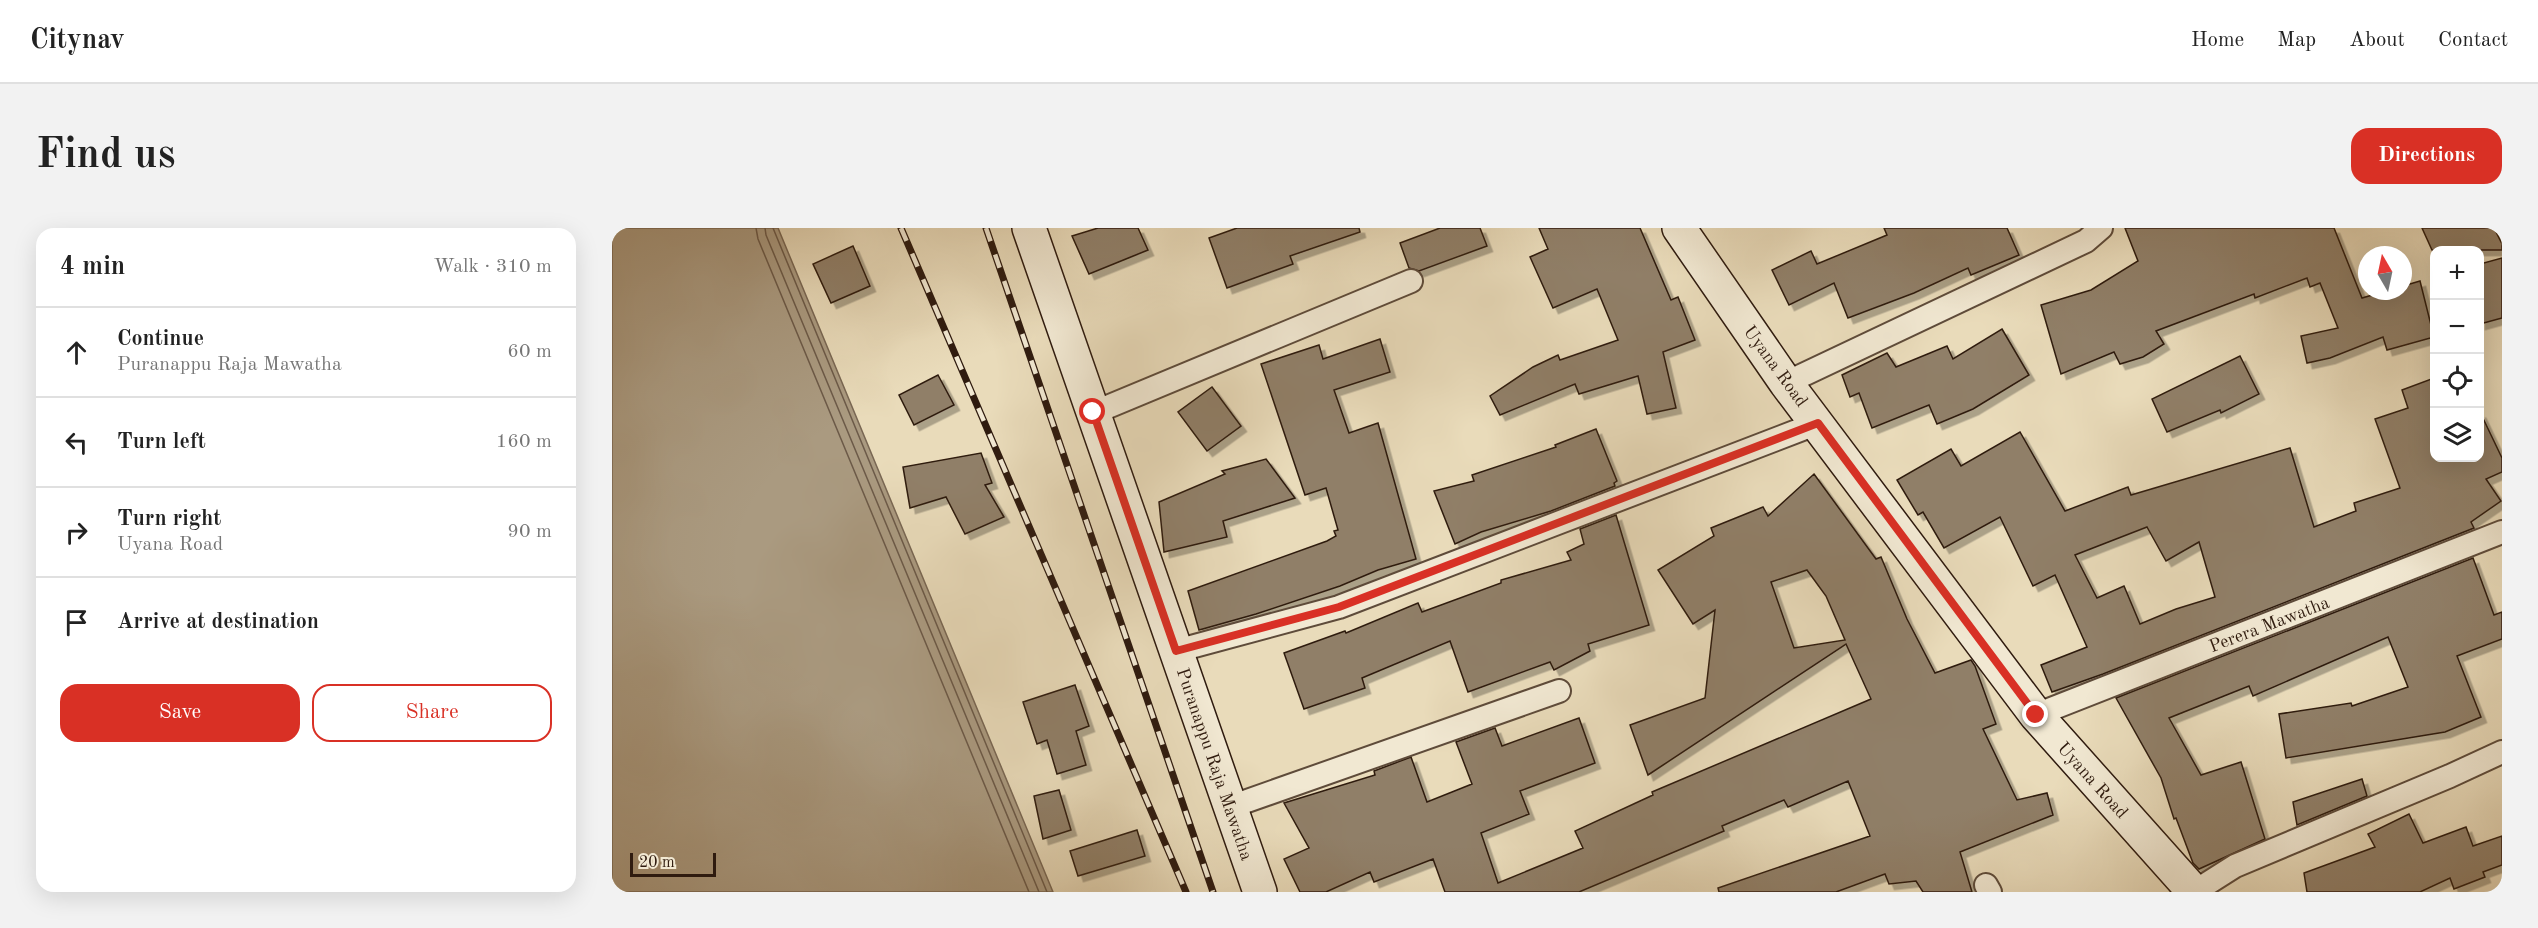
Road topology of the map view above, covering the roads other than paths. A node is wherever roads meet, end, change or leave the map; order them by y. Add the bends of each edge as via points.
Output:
1 (1029, 228) edge
2 (1679, 228) edge
3 (2101, 228) edge
4 (1411, 281) dead end
5 (1786, 383) junction
6 (1093, 412) junction
7 (1818, 423) junction
8 (2502, 532) edge
9 (1176, 651) junction
10 (1559, 691) dead end
11 (2036, 715) junction
12 (2502, 752) edge
13 (1230, 807) junction
14 (1260, 892) edge
15 (2194, 892) edge

1 - 6 street, Puranappu Raja Mawatha
2 - 5 street, Uyana Road
3 - 5 street via 2086,242
4 - 6 street
5 - 7 street, Uyana Road
6 - 9 street, Puranappu Raja Mawatha
7 - 9 street via 1339,607
7 - 11 street, Uyana Road
8 - 11 street, Perera Mawatha
9 - 13 street, Puranappu Raja Mawatha
10 - 13 street
11 - 15 street, Uyana Road
12 - 15 street via 2235,866
13 - 14 street, Puranappu Raja Mawatha

